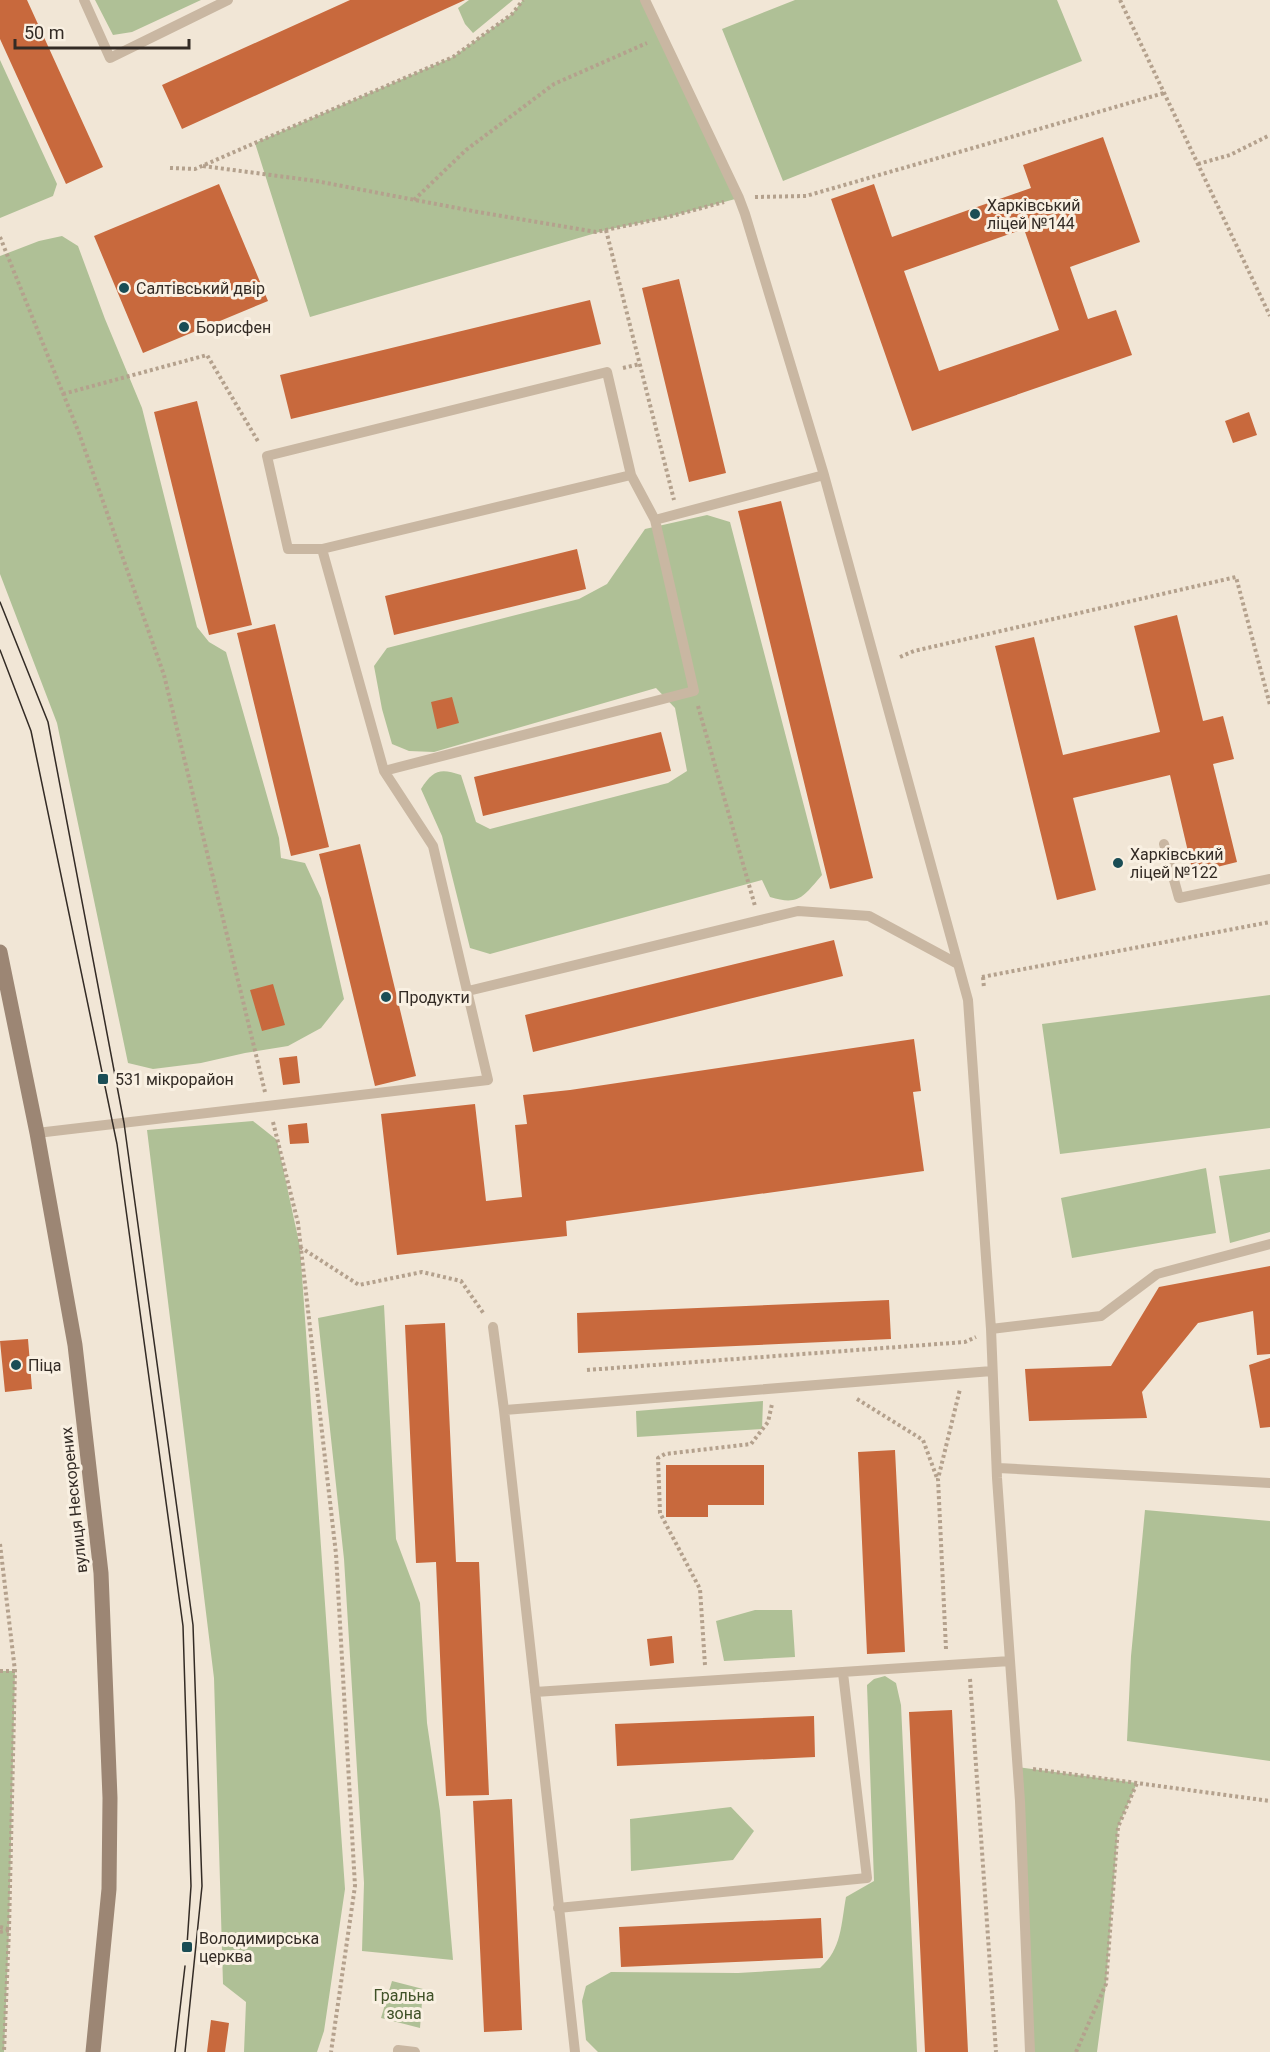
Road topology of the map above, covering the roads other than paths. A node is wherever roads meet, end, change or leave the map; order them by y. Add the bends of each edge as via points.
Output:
1 (84, 0) edge
2 (228, 0) edge
3 (645, 0) edge
4 (631, 475) junction
5 (824, 475) junction
6 (655, 520) junction
7 (322, 549) junction
8 (384, 771) junction
9 (1164, 844) dead end
10 (1270, 879) edge
11 (0, 952) edge
12 (958, 964) junction
13 (468, 991) junction
14 (37, 1133) junction
15 (1270, 1244) edge
16 (493, 1327) road end
17 (991, 1329) junction
18 (992, 1371) junction
19 (504, 1410) junction
20 (998, 1468) junction
21 (1270, 1483) edge
22 (1010, 1661) junction
23 (843, 1673) junction
24 (535, 1692) junction
25 (558, 1908) junction
26 (93, 2052) edge
27 (398, 2052) edge
28 (415, 2052) edge
29 (575, 2052) edge
30 (1030, 2052) edge

1 - 2 lane via 110,58
3 - 5 lane via 740,198
4 - 6 lane
4 - 7 lane
4 - 7 lane via 607,372 267,456 288,549
5 - 6 lane
5 - 12 lane
6 - 8 lane via 694,691
7 - 8 lane
8 - 13 lane via 433,846
9 - 10 lane via 1179,898
11 - 14 main road, вулиця Нескорених
12 - 13 lane via 869,916 798,911
12 - 17 lane via 968,1000
13 - 14 lane via 488,1080
14 - 26 main road, вулиця Нескорених via 75,1345 101,1574 110,1809 108,1889
15 - 17 lane via 1157,1274 1101,1316
16 - 19 lane
17 - 18 lane
18 - 19 lane
18 - 20 lane
19 - 24 lane
20 - 21 lane
20 - 22 lane
22 - 23 lane
22 - 30 lane
23 - 24 lane
23 - 25 lane via 867,1878
24 - 25 lane
25 - 29 lane
27 - 28 lane

